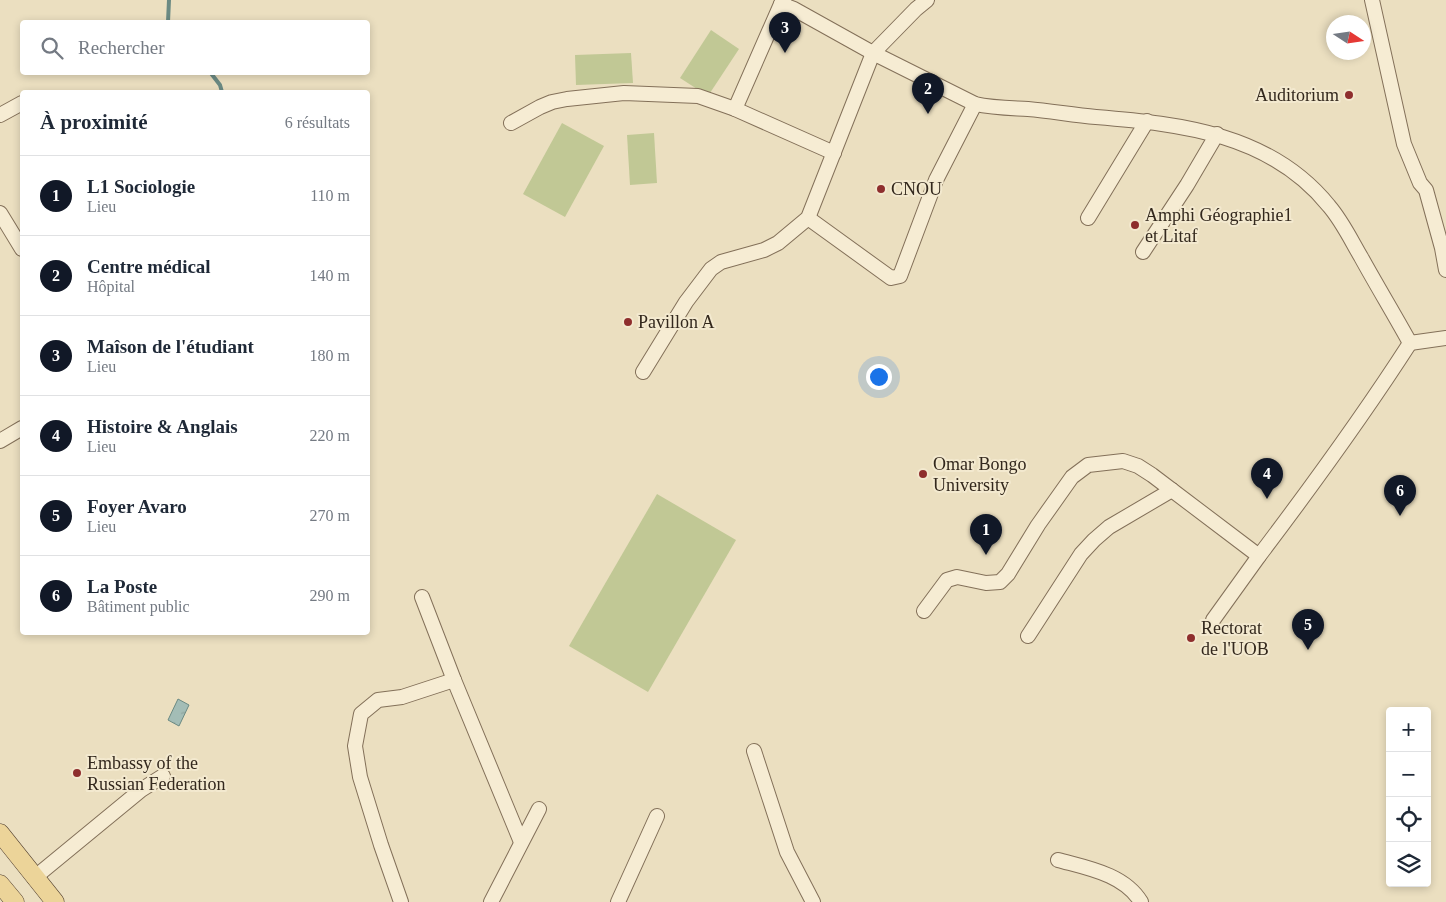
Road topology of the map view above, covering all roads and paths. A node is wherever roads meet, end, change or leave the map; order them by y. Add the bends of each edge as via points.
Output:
1 (927, 0) edge
2 (1372, 0) edge
3 (783, 2) edge
4 (873, 53) junction
5 (976, 104) junction
6 (20, 105) edge
7 (734, 109) junction
8 (0, 115) edge
9 (1147, 121) junction
10 (511, 123) dead end
11 (1217, 134) junction
12 (834, 153) junction
13 (0, 213) edge
14 (808, 218) junction
15 (1088, 218) dead end
16 (20, 246) edge
17 (1143, 252) dead end
18 (1446, 270) edge
19 (1446, 338) edge
20 (1410, 342) junction
21 (643, 372) dead end
22 (20, 429) edge
23 (0, 441) edge
24 (1172, 490) junction
25 (1259, 556) junction
26 (422, 597) dead end
27 (924, 611) dead end
28 (1213, 620) dead end
29 (1028, 636) dead end
30 (454, 680) junction
31 (754, 751) dead end
32 (163, 776) dead end
33 (539, 809) dead end
34 (657, 816) dead end
35 (0, 833) edge
36 (521, 842) junction
37 (1058, 860) dead end
38 (34, 878) junction
39 (0, 884) edge
40 (15, 902) edge
41 (55, 902) edge
42 (401, 902) edge
43 (491, 902) edge
44 (618, 902) edge
45 (813, 902) edge
46 (1141, 902) edge

1 - 4 street
2 - 18 street via 1404,144 1426,190
3 - 4 street
3 - 7 street
4 - 5 street
4 - 12 street
5 - 9 street
5 - 14 street via 936,180 900,276 891,278
6 - 8 street
7 - 10 street via 698,96 612,94 552,102
7 - 12 street
9 - 11 street
9 - 15 street
11 - 17 street
11 - 20 street via 1275,160 1313,188 1344,226
12 - 14 street
13 - 16 street
14 - 21 street via 778,243 720,262 711,269 686,302
19 - 20 street
20 - 25 street via 1331,460
22 - 23 street
24 - 25 street
24 - 27 street via 1138,466 1123,461 1088,465 1072,477 1000,582 957,577 947,580
24 - 29 street via 1109,527 1094,540 1081,554
25 - 28 street
26 - 30 street
30 - 36 street
30 - 42 street via 402,697 378,700 361,714 354,746 360,777
31 - 45 street via 787,852
32 - 38 street via 141,790
33 - 36 street
34 - 44 street
35 - 38 main road
36 - 43 street
37 - 46 street via 1106,874 1122,883
38 - 41 main road
39 - 40 main road

